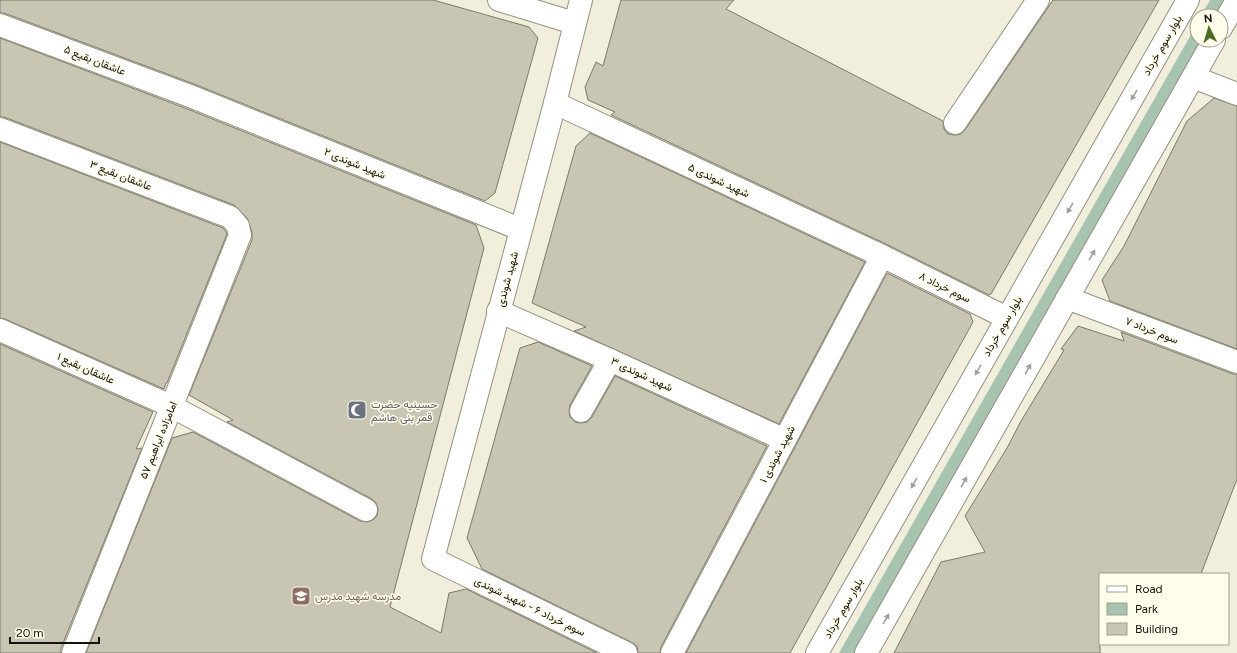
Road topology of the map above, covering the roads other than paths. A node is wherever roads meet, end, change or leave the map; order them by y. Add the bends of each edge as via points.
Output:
1 (499, 0) edge
2 (581, 0) edge
3 (1038, 0) edge
4 (1188, 0) edge
5 (1237, 0) edge
6 (1229, 14) edge
7 (574, 23) junction
8 (0, 25) edge
9 (1209, 48) edge
10 (1193, 77) junction
11 (1237, 94) edge
12 (190, 96) joint
13 (555, 103) junction
14 (955, 123) dead end
15 (0, 129) edge
16 (238, 226) joint
17 (520, 229) junction
18 (882, 256) junction
19 (1067, 298) junction
20 (498, 311) junction
21 (1007, 318) junction
22 (0, 330) edge
23 (610, 360) junction
24 (1237, 362) edge
25 (172, 406) junction
26 (581, 411) dead end
27 (785, 440) junction
28 (366, 510) dead end
29 (433, 559) joint
30 (73, 653) edge
31 (626, 653) edge
32 (672, 653) edge
33 (817, 653) edge
34 (866, 653) edge

1 - 7 street
2 - 7 street, شهید شوندی
3 - 14 street
4 -> 21 street, بلوار سوم خرداد
5 - 6 street
7 - 13 street, شهید شوندی
8 - 12 street, عاشقان بقیع ۵
9 - 10 street
10 - 11 street
19 -> 10 street
12 - 17 street, شهید شوندی ۲
13 - 17 street, شهید شوندی
13 - 18 street, شهید شوندی ۵
15 - 16 street, عاشقان بقیع ۳ via 230,217
16 - 25 street, امامزاده ابراهیم ۵۷ via 240,236
17 - 20 street, شهید شوندی
18 - 21 street, سوم خرداد ۸
18 - 27 street, شهید شوندی ۱
19 - 24 street, سوم خرداد ۷
34 -> 19 street
20 - 23 street, شهید شوندی ۳
20 - 29 street, شهید شوندی
21 -> 33 street, بلوار سوم خرداد
22 - 25 street, عاشقان بقیع ۱
23 - 26 street
23 - 27 street, شهید شوندی ۳
25 - 28 street, عاشقان بقیع ۱
25 - 30 street, امامزاده ابراهیم ۵۷
27 - 32 street, شهید شوندی ۱
29 - 31 street, سوم خرداد ۶ - شهید شوندی

